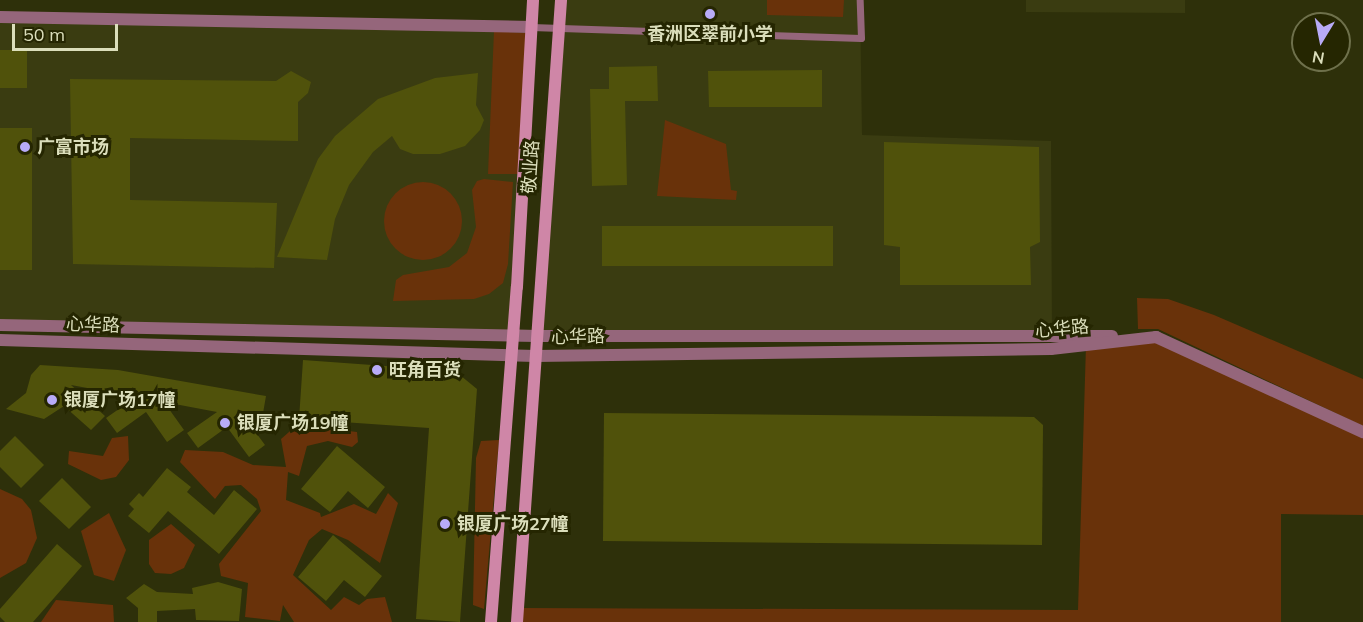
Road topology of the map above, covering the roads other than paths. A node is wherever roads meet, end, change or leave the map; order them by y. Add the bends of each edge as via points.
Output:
1 (533, 0) edge
2 (561, 0) edge
3 (860, 0) edge
4 (0, 17) edge
5 (531, 27) junction
6 (559, 28) junction
7 (0, 326) edge
8 (290, 333) junction
9 (513, 336) junction
10 (537, 336) junction
11 (1156, 337) junction
12 (0, 340) edge
13 (290, 350) junction
14 (512, 355) junction
15 (536, 356) junction
16 (1363, 432) edge
17 (491, 622) edge
18 (517, 622) edge

1 - 5 main road, 敬业路
2 - 6 main road, 敬业路
3 - 6 lane via 861,38
4 - 5 street
5 - 6 lane
5 - 9 main road, 敬业路
6 - 10 main road, 敬业路
7 - 8 street, 心华路
8 - 9 street, 心华路
8 - 13 street
9 - 10 street, 心华路
9 - 14 main road, 敬业路
10 - 11 street, 心华路
10 - 15 main road, 敬业路
11 - 15 street, 心华路 via 1051,349
11 - 16 street, 心华路
12 - 13 street, 心华路
13 - 14 street, 心华路
14 - 15 street, 心华路
14 - 17 main road
15 - 18 main road

